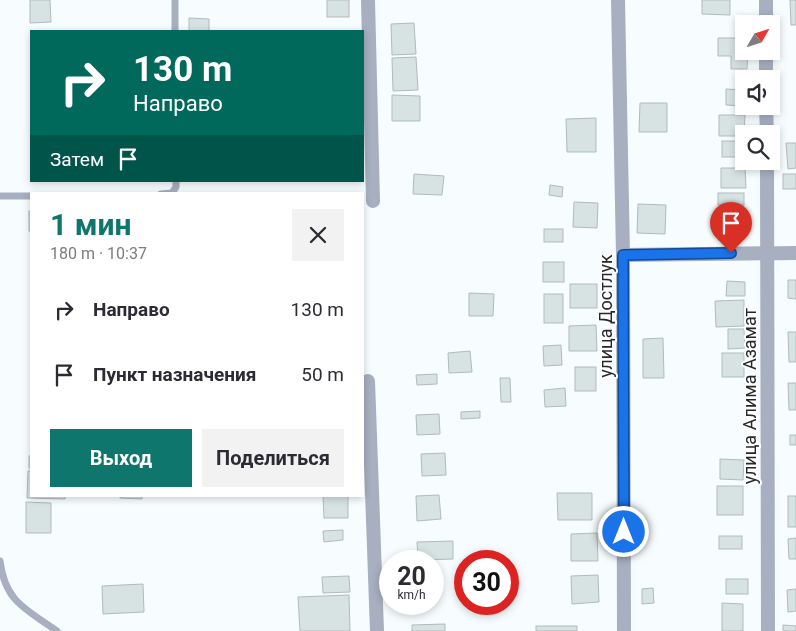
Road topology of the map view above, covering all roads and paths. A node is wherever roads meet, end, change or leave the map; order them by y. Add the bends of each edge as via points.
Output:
1 (174, 0) edge
2 (368, 0) edge
3 (618, 0) edge
4 (766, 0) edge
5 (766, 15) edge
6 (175, 30) edge
7 (767, 170) edge
8 (0, 196) edge
9 (30, 196) edge
10 (373, 201) dead end
11 (767, 253) junction
12 (796, 253) edge
13 (623, 255) junction
14 (368, 382) dead end
15 (0, 561) edge
16 (57, 631) edge
17 (377, 631) edge
18 (624, 631) edge
19 (768, 631) edge

1 - 6 lane
2 - 10 street
3 - 13 street, улица Достлук
4 - 5 street
7 - 11 street, улица Алима Азамат
8 - 9 lane
11 - 12 street
11 - 13 street
11 - 19 street, улица Алима Азамат
13 - 18 street, улица Достлук
14 - 17 street
15 - 16 lane via 2,576 14,601

